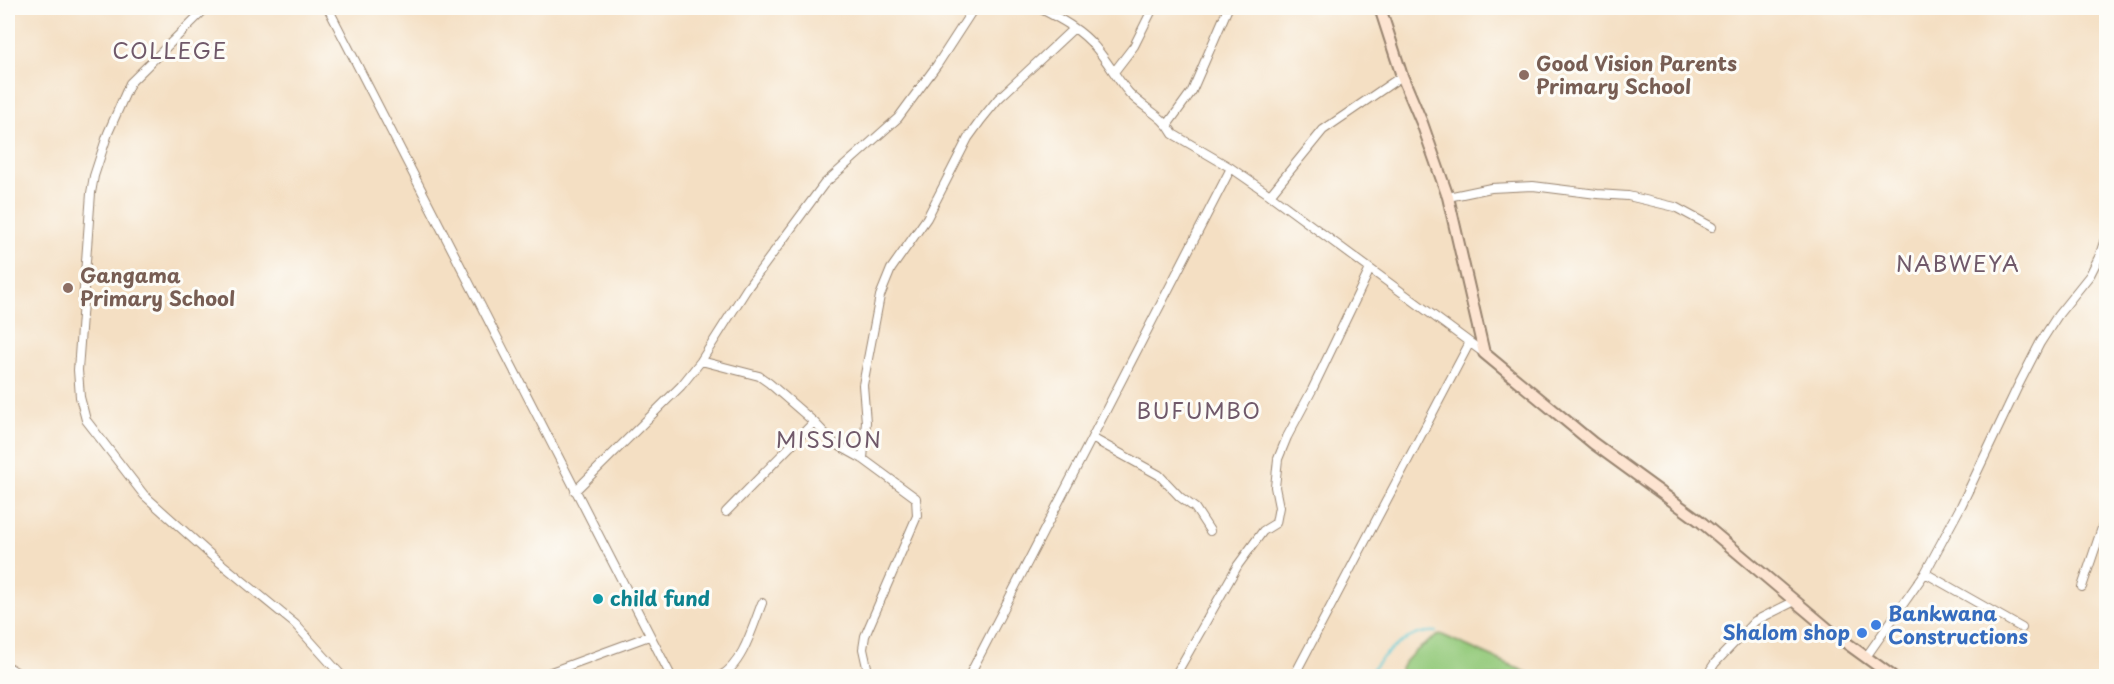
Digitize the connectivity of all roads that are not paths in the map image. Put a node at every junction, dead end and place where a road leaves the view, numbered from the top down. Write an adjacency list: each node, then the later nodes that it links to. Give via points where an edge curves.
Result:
1 (207, 8): 37 (street, via 130,83 104,143 91,193 78,370 80,397 86,420 144,495 295,624)
2 (328, 8): 24 (street)
3 (974, 8): 20 (street, via 898,118 816,193 748,287)
4 (1039, 8): 8 (street)
5 (1153, 8): 9 (street, via 1134,46)
6 (1228, 8): 11 (street, via 1192,91)
7 (1380, 8): 10 (street)
8 (1074, 28): 9 (street, via 1096,47); 23 (street, via 981,120 927,218 891,269 880,296 863,385)
9 (1114, 72): 11 (street, via 1128,92)
10 (1402, 76): 13 (street, via 1323,130); 14 (street)
11 (1168, 124): 12 (street, via 1173,134)
12 (1231, 168): 13 (street); 22 (street)
13 (1270, 195): 17 (street)
14 (1448, 197): 15 (street, via 1533,186 1628,196 1675,207); 19 (street)
15 (1713, 226)
16 (2106, 236): 28 (street, via 2090,275 2040,343)
17 (1370, 269): 18 (street); 43 (street, via 1278,459 1275,487 1280,507 1276,523 1263,531 1238,565)
18 (1469, 344): 19 (street); 44 (street)
19 (1484, 353): 30 (street, via 1598,446 1700,521)
20 (701, 361): 21 (street, via 759,376); 24 (street, via 681,386)
21 (814, 422): 23 (street, via 834,443); 25 (street)
22 (1092, 438): 27 (street, via 1160,475 1195,508); 42 (street)
23 (863, 459): 41 (street, via 916,498 918,507 866,636 863,649)
24 (575, 491): 33 (street)
25 (726, 512)
26 (2106, 516): 29 (street)
27 (1210, 531)
28 (1925, 573): 32 (street); 34 (street)
29 (2082, 587)
30 (1795, 601): 34 (street); 45 (street, via 1755,621 1715,663)
31 (762, 603): 40 (street, via 739,658)
32 (2022, 628)
33 (649, 636): 38 (street); 39 (street)
34 (1866, 657): 46 (street)
35 (8, 667): 36 (street)
36 (23, 676)
37 (342, 676)
38 (540, 676)
39 (670, 676)
40 (720, 676)
41 (869, 676)
42 (969, 676)
43 (1175, 676)
44 (1294, 676)
45 (1712, 676)
46 (1892, 676)

